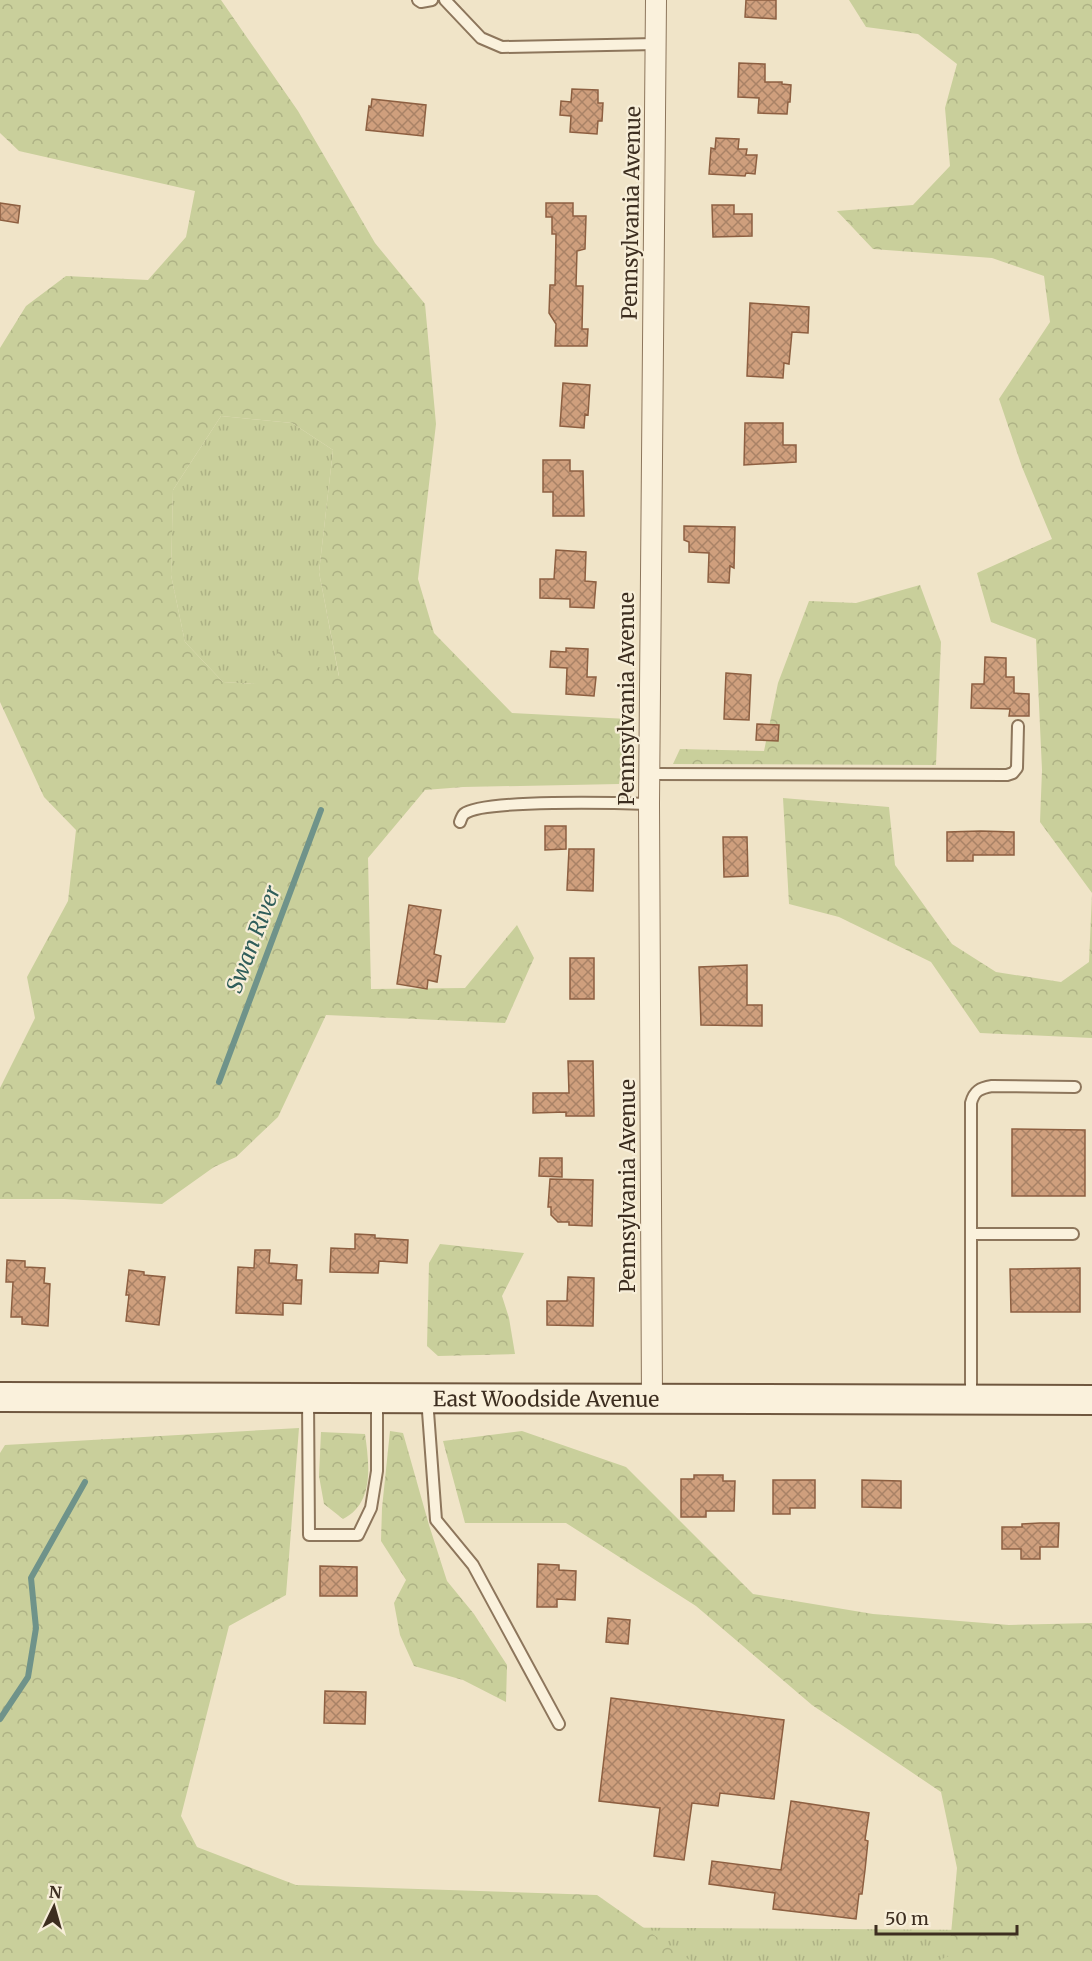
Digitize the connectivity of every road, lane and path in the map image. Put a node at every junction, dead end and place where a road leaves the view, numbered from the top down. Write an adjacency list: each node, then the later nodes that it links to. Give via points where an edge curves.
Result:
1 (418, 0): 2 (lane)
2 (432, 0)
3 (445, 0): 5 (lane, via 481,38 502,47)
4 (657, 0): 5 (street, Pennsylvania Avenue)
5 (656, 44): 7 (street, Pennsylvania Avenue)
6 (1018, 726): 7 (lane, via 1017,768 1007,775)
7 (650, 774): 8 (street, Pennsylvania Avenue)
8 (649, 804): 9 (lane, via 502,805 464,814); 17 (street, Pennsylvania Avenue)
9 (459, 822)
10 (1075, 1087): 11 (lane, via 992,1086 976,1092 971,1103)
11 (971, 1234): 12 (lane); 18 (lane)
12 (1073, 1234)
13 (0, 1397): 14 (main road, East Woodside Avenue)
14 (308, 1398): 15 (main road, East Woodside Avenue); 15 (lane, via 309,1535 358,1535 371,1508 377,1471)
15 (377, 1398): 16 (main road, East Woodside Avenue)
16 (427, 1398): 17 (main road, East Woodside Avenue); 20 (lane, via 436,1520 473,1565)
17 (652, 1399): 18 (main road, East Woodside Avenue)
18 (971, 1399): 19 (main road, East Woodside Avenue)
19 (1092, 1400)
20 (560, 1724)

